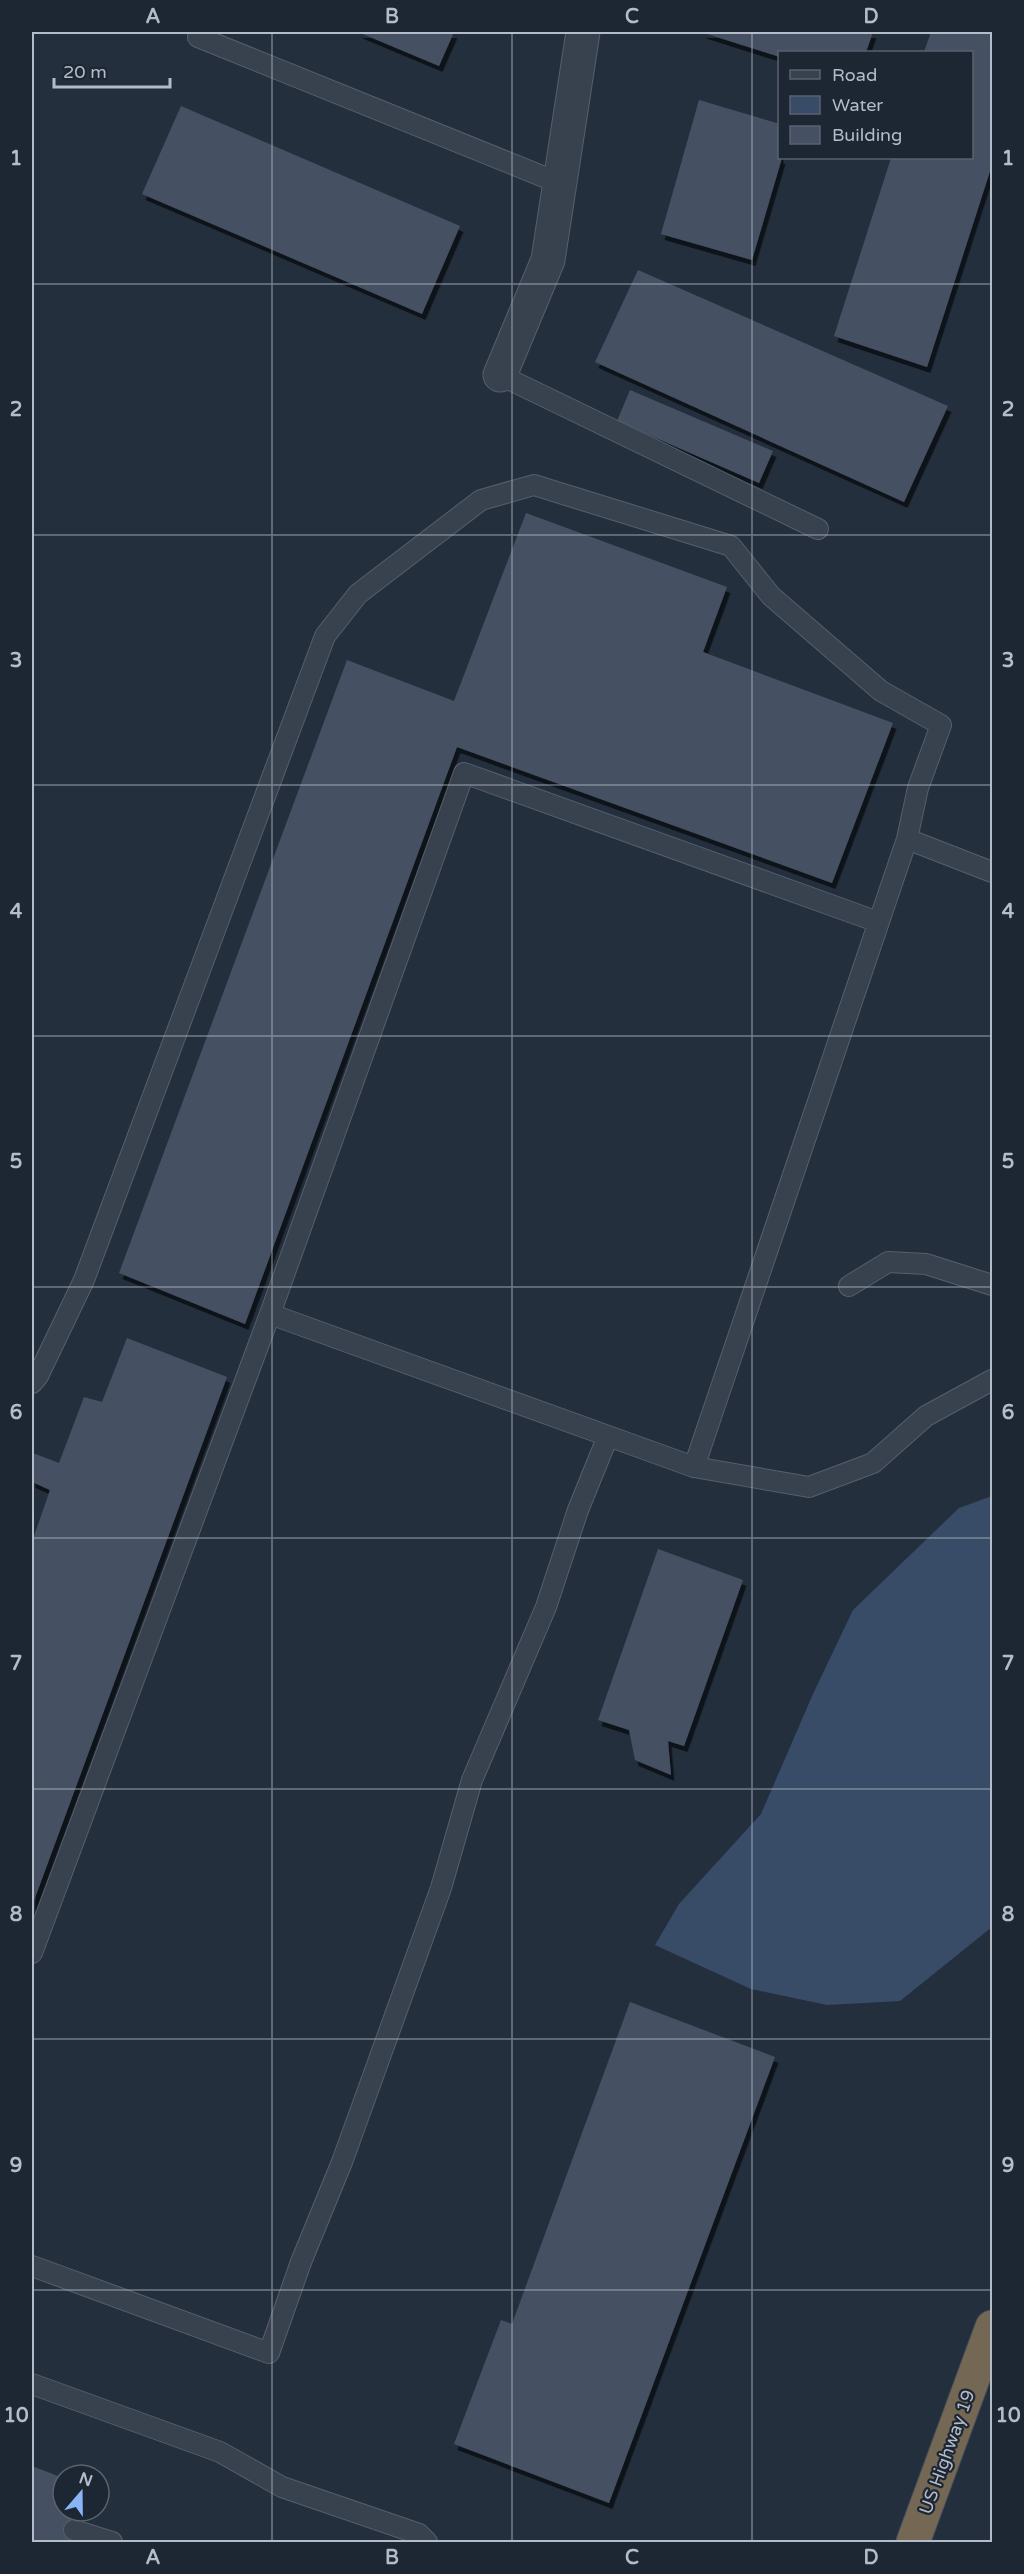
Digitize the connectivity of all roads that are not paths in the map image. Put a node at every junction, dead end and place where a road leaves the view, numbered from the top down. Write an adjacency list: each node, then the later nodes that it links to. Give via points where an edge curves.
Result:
1 (583, 32): 3 (street)
2 (198, 37): 3 (lane)
3 (559, 183): 4 (street, via 548,260)
4 (500, 375): 5 (lane)
5 (818, 529)
6 (908, 839): 7 (lane); 8 (lane); 13 (lane, via 918,788 941,725 881,691 771,596 731,546 534,485 481,500 358,594 325,636 84,1280)
7 (993, 873)
8 (878, 922): 11 (lane, via 464,773); 15 (lane)
9 (993, 1285): 10 (lane, via 926,1264 888,1262)
10 (849, 1286)
11 (270, 1314): 14 (lane); 16 (lane)
12 (993, 1380): 15 (lane, via 926,1416 873,1464 809,1487)
13 (32, 1383)
14 (608, 1436): 15 (lane); 17 (lane, via 546,1607 472,1780 441,1888 269,2353)
15 (694, 1467)
16 (32, 1953)
17 (32, 2266)
18 (993, 2327): 23 (highway, US Highway 19)
19 (32, 2384): 22 (lane, via 220,2452 282,2487 419,2534)
20 (74, 2530): 21 (lane)
21 (112, 2542)
22 (427, 2542)
23 (913, 2542)

